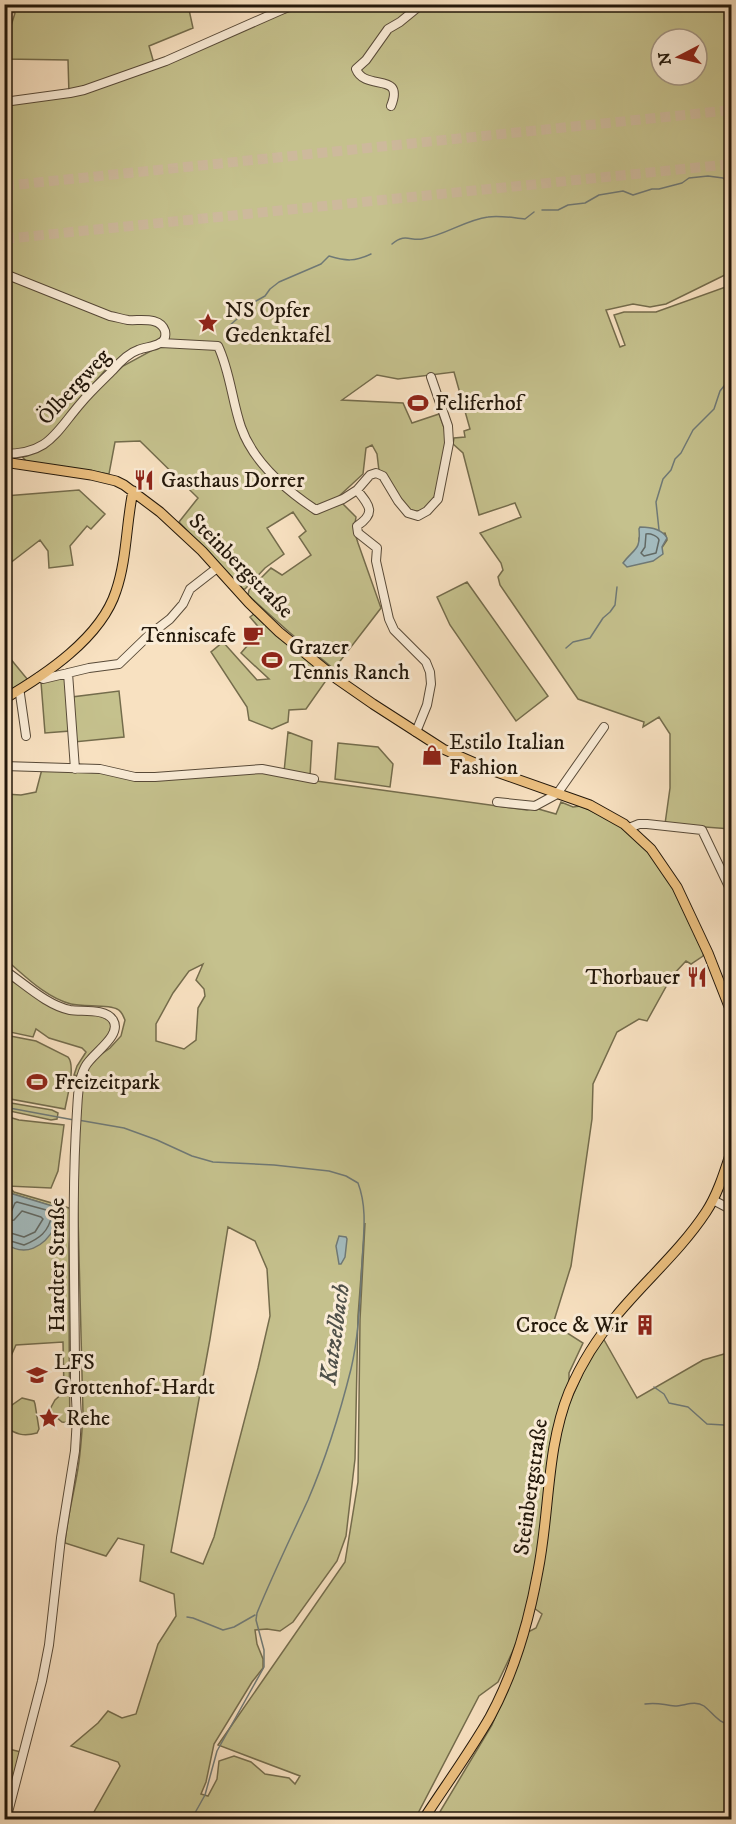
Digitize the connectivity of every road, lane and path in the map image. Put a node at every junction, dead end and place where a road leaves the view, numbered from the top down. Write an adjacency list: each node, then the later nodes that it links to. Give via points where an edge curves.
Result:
1 (295, 4): 3 (street, via 166,61 84,90)
2 (422, 4): 4 (street, via 388,29 356,69 361,77 394,89)
3 (4, 102)
4 (391, 106)
5 (4, 272): 6 (street, Ölbergweg, via 110,316 158,323 166,335)
6 (161, 343): 8 (street, Ölbergweg, via 136,350 116,366 39,449); 10 (street, via 218,346 248,443 298,498 316,510)
7 (431, 376): 10 (street, via 450,443 438,499 418,516 408,513 383,476 376,473)
8 (4, 454)
9 (4, 462): 11 (main road, Steinbergstraße, via 104,478)
10 (357, 490): 18 (street, via 370,511 365,522 357,526 358,533 377,548 376,561 389,619 430,672 427,705)
11 (134, 491): 12 (main road, Steinbergstraße); 14 (main road, via 122,565 108,612 95,629)
12 (217, 568): 13 (street, via 190,589 170,619 119,664); 18 (main road, Steinbergstraße, via 279,632 337,679)
13 (68, 673): 14 (street); 21 (street)
14 (39, 677): 15 (main road)
15 (18, 691): 16 (main road); 19 (street)
16 (4, 699)
17 (604, 727): 23 (street)
18 (416, 732): 23 (main road, Steinbergstraße, via 443,749)
19 (26, 736)
20 (4, 766): 21 (street)
21 (75, 769): 22 (street, via 100,769 135,777 262,770)
22 (314, 778)
23 (557, 794): 24 (street, via 535,806); 25 (main road, Steinbergstraße, via 613,816)
24 (498, 802)
25 (629, 828): 26 (street, via 647,824 702,830); 28 (main road, Steinbergstraße, via 651,849 676,887)
26 (732, 893)
27 (4, 969): 32 (street, Hardter Straße, via 54,1004 69,1010 104,1013 115,1026 114,1033 88,1061 78,1090 75,1451 46,1663)
28 (732, 1014)
29 (732, 1149): 30 (main road, Steinbergstraße)
30 (713, 1200): 31 (street); 33 (main road, Steinbergstraße, via 691,1234 617,1314 583,1362 559,1421 539,1567 518,1653 490,1717)
31 (732, 1210)
32 (6, 1820)
33 (423, 1820)

